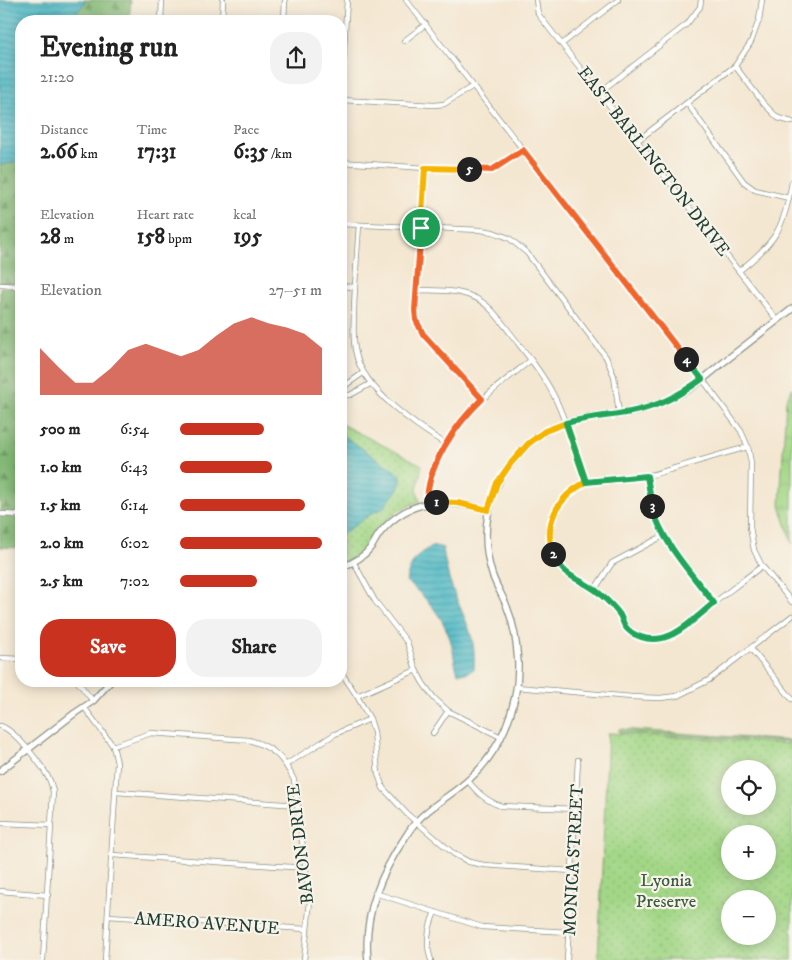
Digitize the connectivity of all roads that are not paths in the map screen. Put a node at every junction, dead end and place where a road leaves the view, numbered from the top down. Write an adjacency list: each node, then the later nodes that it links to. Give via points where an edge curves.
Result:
1 (162, 0): 10 (street)
2 (223, 0): 11 (street)
3 (285, 0): 12 (street)
4 (347, 0): 13 (street)
5 (406, 0): 14 (street)
6 (536, 0): 16 (street, EAST BARLINGTON DRIVE, via 538,14)
7 (618, 0): 16 (street)
8 (701, 0): 19 (street, via 700,7 687,24)
9 (762, 0): 17 (street, via 751,42)
10 (161, 15)
11 (222, 15)
12 (284, 15)
13 (346, 15)
14 (426, 24): 15 (street); 18 (street)
15 (404, 42)
16 (562, 44): 19 (street, EAST BARLINGTON DRIVE)
17 (735, 66): 21 (street); 22 (street, via 778,118)
18 (472, 86): 20 (street, via 444,104 434,105); 24 (street)
19 (600, 92): 23 (street, EAST BARLINGTON DRIVE)
20 (347, 98)
21 (687, 102): 23 (street); 28 (street, via 744,182 754,190)
22 (792, 122)
23 (637, 141): 32 (street, EAST BARLINGTON DRIVE)
24 (523, 150): 26 (street, via 492,170); 42 (street)
25 (347, 162): 26 (street)
26 (425, 168): 31 (street)
27 (792, 182): 28 (street)
28 (789, 198): 32 (street, via 779,231 763,252)
29 (347, 224): 30 (street)
30 (359, 225): 31 (street); 36 (street)
31 (421, 228): 37 (street); 47 (street, via 493,232 509,238 527,253 606,357 614,376)
32 (739, 271): 39 (street, EAST BARLINGTON DRIVE)
33 (0, 285): 34 (street)
34 (15, 286)
35 (347, 286): 36 (street)
36 (355, 286): 41 (street, via 353,337)
37 (417, 290): 40 (street, via 459,291 476,297 500,319); 46 (street, via 415,310 419,327)
38 (792, 309): 39 (street)
39 (777, 320): 42 (street)
40 (531, 360): 46 (street); 48 (street, via 546,381)
41 (363, 373): 43 (street); 44 (street)
42 (702, 379): 47 (street, via 655,405); 50 (street, via 741,431)
43 (347, 384)
44 (370, 384): 45 (street); 49 (street, via 420,429)
45 (347, 395)
46 (482, 399): 49 (street)
47 (619, 413): 48 (street)
48 (566, 423): 52 (street); 54 (street, via 545,431 528,444 497,483)
49 (446, 444): 53 (street, via 427,492)
50 (748, 447): 51 (street); 60 (street, via 751,463 750,533)
51 (647, 476): 52 (street); 57 (street)
52 (586, 482): 61 (street, via 574,489 557,508 550,528 550,545 557,564 570,577)
53 (427, 503): 54 (street, via 458,503); 58 (street, via 392,520)
54 (488, 510): 72 (street, via 488,561 512,622 518,665)
55 (0, 514): 56 (street)
56 (15, 515)
57 (663, 536): 61 (street, via 612,563); 63 (street)
58 (354, 563): 59 (street); 68 (street, via 375,601 400,631)
59 (347, 566)
60 (762, 566): 62 (street); 63 (street)
61 (595, 589): 63 (street, via 613,605 628,630 647,639 674,634)
62 (792, 602)
63 (714, 603)
64 (792, 616): 65 (street)
65 (751, 649): 72 (street, via 708,680 677,696 632,697); 74 (street)
66 (0, 658): 67 (street)
67 (15, 659)
68 (416, 670): 73 (street); 77 (street, via 434,698)
69 (347, 681): 73 (street)
70 (82, 687): 75 (street)
71 (106, 687): 75 (street)
72 (516, 688): 81 (street, via 510,719)
73 (357, 696): 78 (street)
74 (792, 699)
75 (93, 701): 76 (street)
76 (84, 707): 82 (street); 83 (street)
77 (448, 711): 80 (street); 81 (street)
78 (370, 719): 85 (street, via 335,734); 91 (street, via 383,788)
79 (0, 726): 83 (street, via 11,731)
80 (434, 733)
81 (501, 737): 87 (street)
82 (113, 746): 85 (street, BAVON DRIVE, via 151,733 249,740 277,753); 88 (street, via 117,763)
83 (27, 749): 86 (street); 93 (street, via 50,779)
84 (578, 760): 90 (street, MONICA STREET)
85 (287, 764): 89 (street, BAVON DRIVE, via 294,780)
86 (0, 771)
87 (468, 781): 90 (street, via 480,795 501,806); 91 (street)
88 (116, 792): 89 (street); 94 (street)
89 (298, 805): 95 (street, BAVON DRIVE)
90 (576, 809): 96 (street, MONICA STREET)
91 (416, 821): 96 (street, via 454,854 469,862); 98 (street, via 384,871)
92 (0, 823): 93 (street)
93 (52, 825): 99 (street)
94 (112, 855): 95 (street); 101 (street)
95 (306, 868): 102 (street, BAVON DRIVE, via 310,901)
96 (572, 871): 103 (street, MONICA STREET)
97 (0, 891): 99 (street)
98 (376, 893): 100 (street); 107 (street, via 369,920)
99 (48, 894): 104 (street)
100 (435, 912): 103 (street, via 482,927); 108 (street, via 427,941)
101 (108, 916): 102 (street, AMERO AVENUE); 105 (street)
102 (306, 929): 106 (street, BAVON DRIVE)
103 (569, 932): 109 (street, MONICA STREET)
104 (43, 960)
105 (105, 960)
106 (304, 960)
107 (368, 960)
108 (431, 960)
109 (567, 960)

